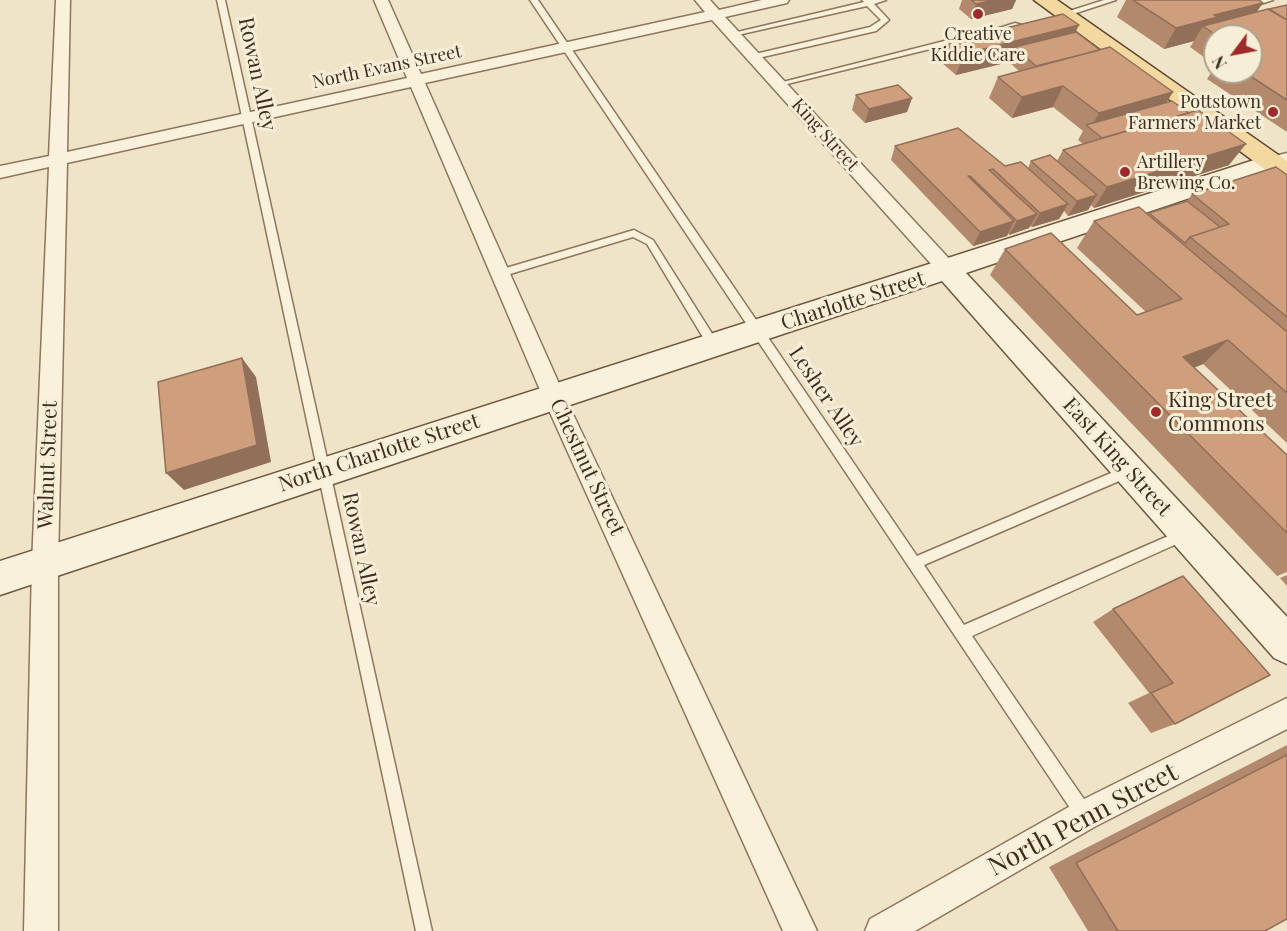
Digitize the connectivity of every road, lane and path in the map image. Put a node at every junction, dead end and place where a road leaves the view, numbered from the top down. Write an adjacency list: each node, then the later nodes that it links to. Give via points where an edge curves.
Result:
1 (63, 0): 22 (street, Walnut Street)
2 (221, 0): 21 (lane, Rowan Alley)
3 (381, 0): 19 (street, Chestnut Street)
4 (534, 0): 17 (lane, Lesher Alley)
5 (702, 0): 14 (street, King Street)
6 (782, 0): 14 (street, North Evans Street)
7 (882, 0): 11 (lane)
8 (1044, 0): 13 (main road)
9 (1112, 0): 13 (lane)
10 (1269, 0): 12 (lane)
11 (867, 1): 16 (lane); 18 (lane, via 885,20 873,29)
12 (1251, 4)
13 (1064, 14): 23 (main road)
14 (715, 15): 16 (street, King Street); 17 (street, North Evans Street)
15 (1018, 25): 20 (lane)
16 (733, 34): 18 (street, King Street)
17 (566, 48): 19 (street, North Evans Street); 27 (lane, Lesher Alley)
18 (754, 57): 20 (street, King Street)
19 (417, 81): 21 (street, North Evans Street); 26 (street, Chestnut Street)
20 (778, 84): 25 (street, King Street)
21 (247, 118): 22 (street, North Evans Street); 30 (lane, Rowan Alley)
22 (56, 160): 24 (street, North Evans Street); 34 (street, Walnut Street)
23 (1282, 164): 25 (main road, via 1119,219)
24 (0, 172)
25 (948, 270): 27 (main road, Charlotte Street); 31 (main road, East King Street)
26 (500, 273): 28 (lane, via 634,233 650,242); 29 (street, Chestnut Street)
27 (758, 332): 28 (main road, North Charlotte Street); 33 (lane, Lesher Alley)
28 (714, 346): 29 (main road, North Charlotte Street)
29 (554, 397): 30 (main road, North Charlotte Street); 42 (street, Chestnut Street)
30 (324, 471): 34 (main road, North Charlotte Street); 41 (lane, Rowan Alley)
31 (1130, 471): 32 (main road, East King Street); 33 (lane)
32 (1187, 534): 36 (lane); 37 (main road, East King Street)
33 (915, 563): 36 (lane, Lesher Alley)
34 (45, 564): 35 (main road, North Charlotte Street); 40 (street, Walnut Street)
35 (0, 578)
36 (962, 633): 39 (lane, Lesher Alley)
37 (1287, 645)
38 (1287, 713): 39 (street, North Penn Street)
39 (1085, 815): 43 (street, North Penn Street)
40 (41, 931)
41 (424, 931)
42 (800, 931)
43 (882, 931)

